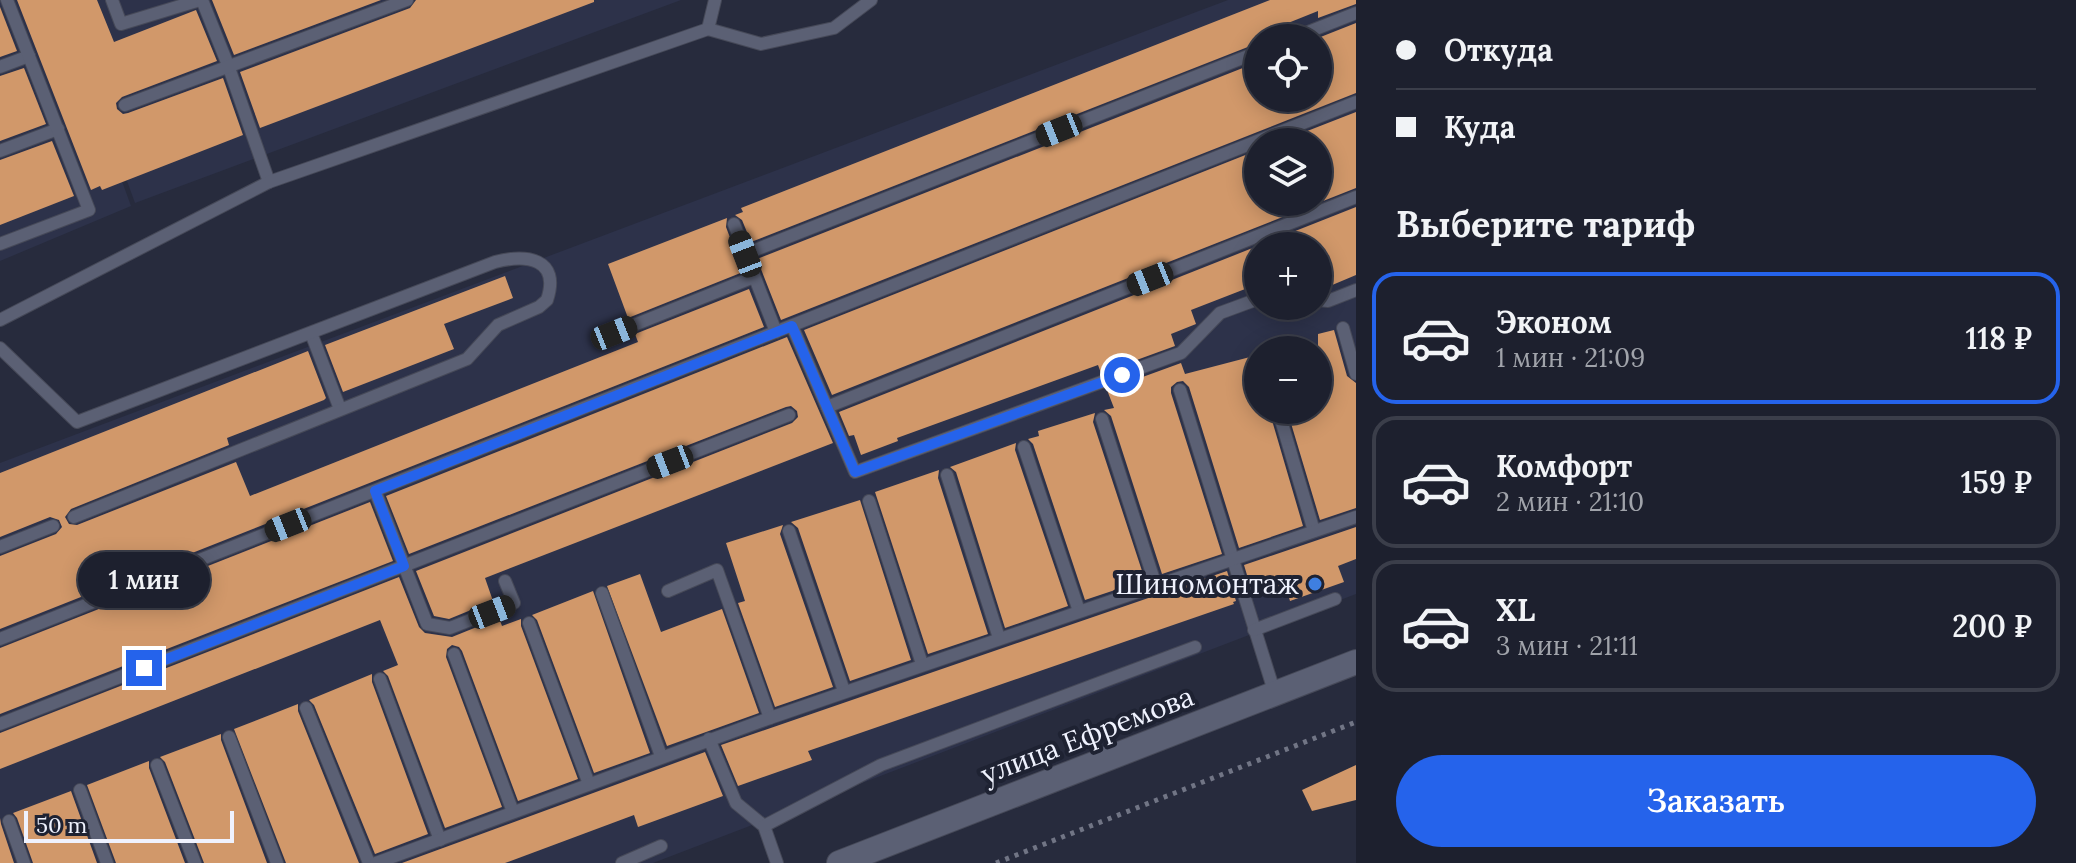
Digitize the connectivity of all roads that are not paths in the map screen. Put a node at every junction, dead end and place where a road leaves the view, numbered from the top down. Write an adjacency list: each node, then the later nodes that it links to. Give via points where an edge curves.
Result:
1 (7, 0): 10 (lane)
2 (112, 0): 3 (lane, via 121,24)
3 (201, 0): 12 (lane)
4 (407, 0): 12 (lane)
5 (715, 0): 9 (lane)
6 (871, 0): 9 (lane, via 834,28 761,44)
7 (1356, 13): 8 (lane)
8 (1328, 24)
9 (708, 29): 18 (lane)
10 (29, 56): 13 (lane); 16 (lane)
11 (1244, 58): 22 (lane)
12 (228, 65): 15 (lane); 18 (lane)
13 (0, 67)
14 (1356, 102): 28 (lane)
15 (125, 105)
16 (58, 129): 17 (lane); 21 (lane, via 89,210)
17 (0, 151)
18 (269, 182): 27 (lane)
19 (1356, 197): 36 (lane)
20 (734, 224): 22 (lane)
21 (0, 244)
22 (745, 254): 23 (lane)
23 (754, 277): 30 (lane); 32 (lane)
24 (1356, 290): 25 (lane)
25 (1332, 299)
26 (1244, 304): 36 (lane, via 1220,313 1181,353 855,472)
27 (0, 320)
28 (792, 326): 30 (lane); 36 (lane)
29 (1343, 328): 34 (lane)
30 (776, 332): 43 (lane)
31 (311, 333): 33 (lane, via 77,422); 37 (lane); 37 (lane, via 513,257 528,258 548,273 547,300 498,325 467,359)
32 (614, 333)
33 (0, 348)
34 (1356, 374)
35 (1180, 390): 51 (lane)
36 (827, 407)
37 (340, 409): 45 (lane)
38 (789, 415): 52 (lane)
39 (1102, 419): 54 (lane)
40 (1282, 424): 49 (lane)
41 (1024, 447): 58 (lane)
42 (947, 475): 61 (lane)
43 (375, 491): 52 (lane); 62 (lane)
44 (869, 501): 66 (lane)
45 (74, 517)
46 (1356, 517): 49 (lane)
47 (53, 526): 50 (lane)
48 (789, 531): 68 (lane)
49 (1314, 531): 51 (lane)
50 (0, 547)
51 (1232, 560): 54 (lane); 60 (lane)
52 (404, 566): 53 (lane, via 427,624 450,628 514,603); 72 (lane)
53 (505, 581)
54 (1156, 586): 58 (lane)
55 (668, 591): 71 (lane, via 717,570)
56 (602, 593): 75 (lane)
57 (1335, 599): 60 (lane)
58 (1079, 611): 61 (lane)
59 (529, 623): 77 (lane)
60 (1254, 630): 69 (lane)
61 (999, 638): 66 (lane)
62 (0, 639)
63 (1195, 647): 81 (lane, via 881,765)
64 (454, 654): 79 (lane)
65 (1356, 662): 69 (street, улица Ефремова)
66 (922, 664): 68 (lane)
67 (380, 679): 82 (lane)
68 (844, 691): 71 (lane)
69 (1275, 694): 92 (street, улица Ефремова)
70 (306, 708): 88 (lane)
71 (770, 718): 74 (lane)
72 (0, 724)
73 (229, 737): 87 (lane)
74 (709, 739): 75 (lane); 81 (lane, via 736,803)
75 (661, 756): 77 (lane)
76 (157, 765): 86 (lane)
77 (589, 784): 79 (lane)
78 (80, 790): 85 (lane)
79 (513, 812): 82 (lane)
80 (9, 821): 84 (lane)
81 (764, 826): 91 (lane)
82 (440, 840): 89 (lane)
83 (661, 846): 90 (lane)
84 (24, 863)
85 (107, 863)
86 (195, 863)
87 (277, 863)
88 (369, 863)
89 (376, 863)
90 (622, 863)
91 (777, 863)
92 (839, 863)

